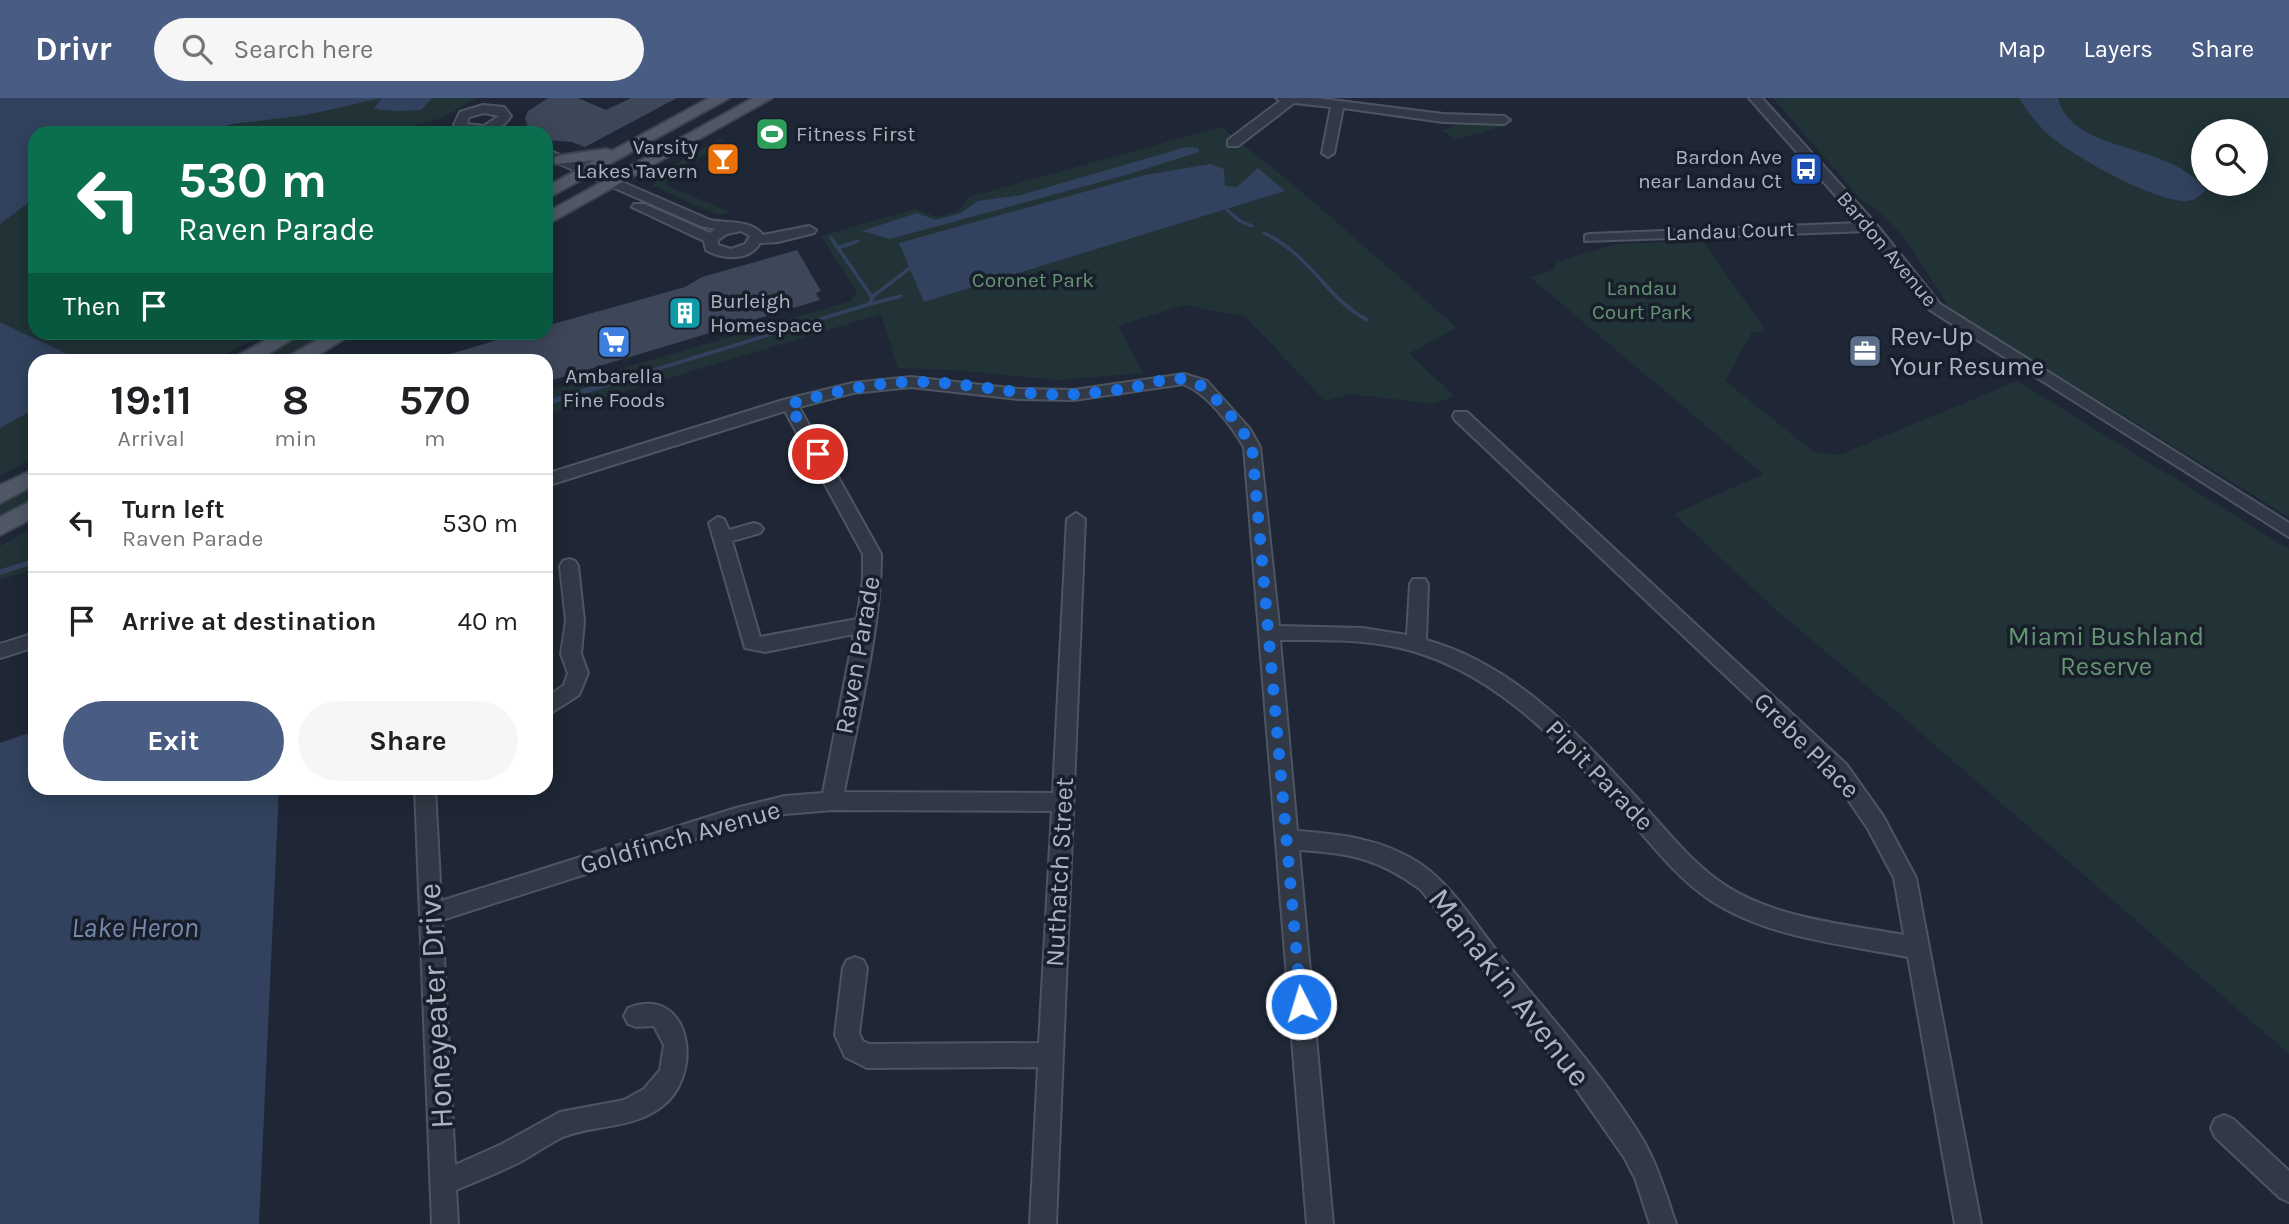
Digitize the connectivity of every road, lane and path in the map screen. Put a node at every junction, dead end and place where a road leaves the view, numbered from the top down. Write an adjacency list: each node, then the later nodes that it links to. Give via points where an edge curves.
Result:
1 (492, 98): 7 (street)
2 (721, 98): 12 (main road)
3 (764, 98): 14 (main road)
4 (1755, 98): 22 (street, Bardon Avenue)
5 (1286, 99): 6 (street); 11 (street)
6 (1338, 105): 9 (street); 13 (street)
7 (476, 110): 8 (street); 10 (street, via 464,115 459,122)
8 (503, 116)
9 (1504, 120)
10 (463, 126)
11 (1233, 143)
12 (624, 151): 15 (main road); 17 (main road)
13 (1328, 153)
14 (652, 161): 18 (main road); 20 (main road, via 651,171)
15 (553, 169)
16 (553, 169): 17 (street)
17 (582, 175): 18 (street); 19 (main road)
18 (608, 186): 20 (street); 21 (main road); 26 (street)
19 (553, 190)
20 (635, 191): 23 (street, via 706,223)
21 (553, 216)
22 (1871, 227): 25 (street, Landau Court); 41 (street, Bardon Avenue, via 1943,313)
23 (729, 228): 26 (street); 27 (street, via 748,229)
24 (809, 230): 27 (street)
25 (1590, 238)
26 (711, 239): 27 (street, via 714,250 731,253 751,247)
27 (757, 239)
28 (280, 340): 30 (main road)
29 (332, 340): 31 (main road)
30 (255, 354)
31 (307, 354)
32 (789, 404): 34 (street); 44 (street, Raven Parade, via 872,554); 45 (street, via 853,388 911,382 1074,395 1176,379 1201,385 1252,447)
33 (1461, 416): 55 (street, Grebe Place, via 1839,770 1889,841 1905,878)
34 (553, 478)
35 (28, 479): 36 (main road)
36 (0, 495)
37 (28, 511): 39 (main road)
38 (1076, 519): 52 (street, Nuthatch Street)
39 (0, 527)
40 (754, 529): 44 (street, via 720,531 752,643 765,645)
41 (2289, 531)
42 (569, 566): 49 (street, via 575,621 571,654 578,673 572,690)
43 (1419, 584): 47 (street)
44 (864, 625): 51 (street, Raven Parade)
45 (1270, 633): 47 (street, Pipit Parade, via 1369,635); 53 (street)
46 (28, 642): 48 (street)
47 (1416, 644): 55 (street, Pipit Parade, via 1480,671 1529,703 1717,892 1767,918)
48 (0, 651)
49 (553, 703)
50 (425, 795): 54 (street, Honeyeater Drive)
51 (832, 801): 52 (street, Goldfinch Avenue); 54 (street, Goldfinch Avenue, via 785,805 736,817)
52 (1062, 802): 58 (street, Nuthatch Street)
53 (1288, 840): 64 (street); 65 (street, Manakin Avenue, via 1356,844 1379,851 1429,883 1572,1063 1633,1148)
54 (431, 914): 60 (street, Honeyeater Drive)
55 (1917, 948): 66 (street, Grebe Place)
56 (855, 968): 58 (street, via 847,1035 854,1049 867,1056)
57 (636, 1016): 60 (street, via 652,1013 662,1018 676,1044 672,1075 653,1098 627,1112 560,1125)
58 (1050, 1055): 63 (street, Nuthatch Street)
59 (2224, 1128): 61 (street)
60 (443, 1183): 62 (street, Honeyeater Drive)
61 (2289, 1189)
62 (445, 1224)
63 (1042, 1224)
64 (1320, 1224)
65 (1662, 1224)
66 (1968, 1224)

